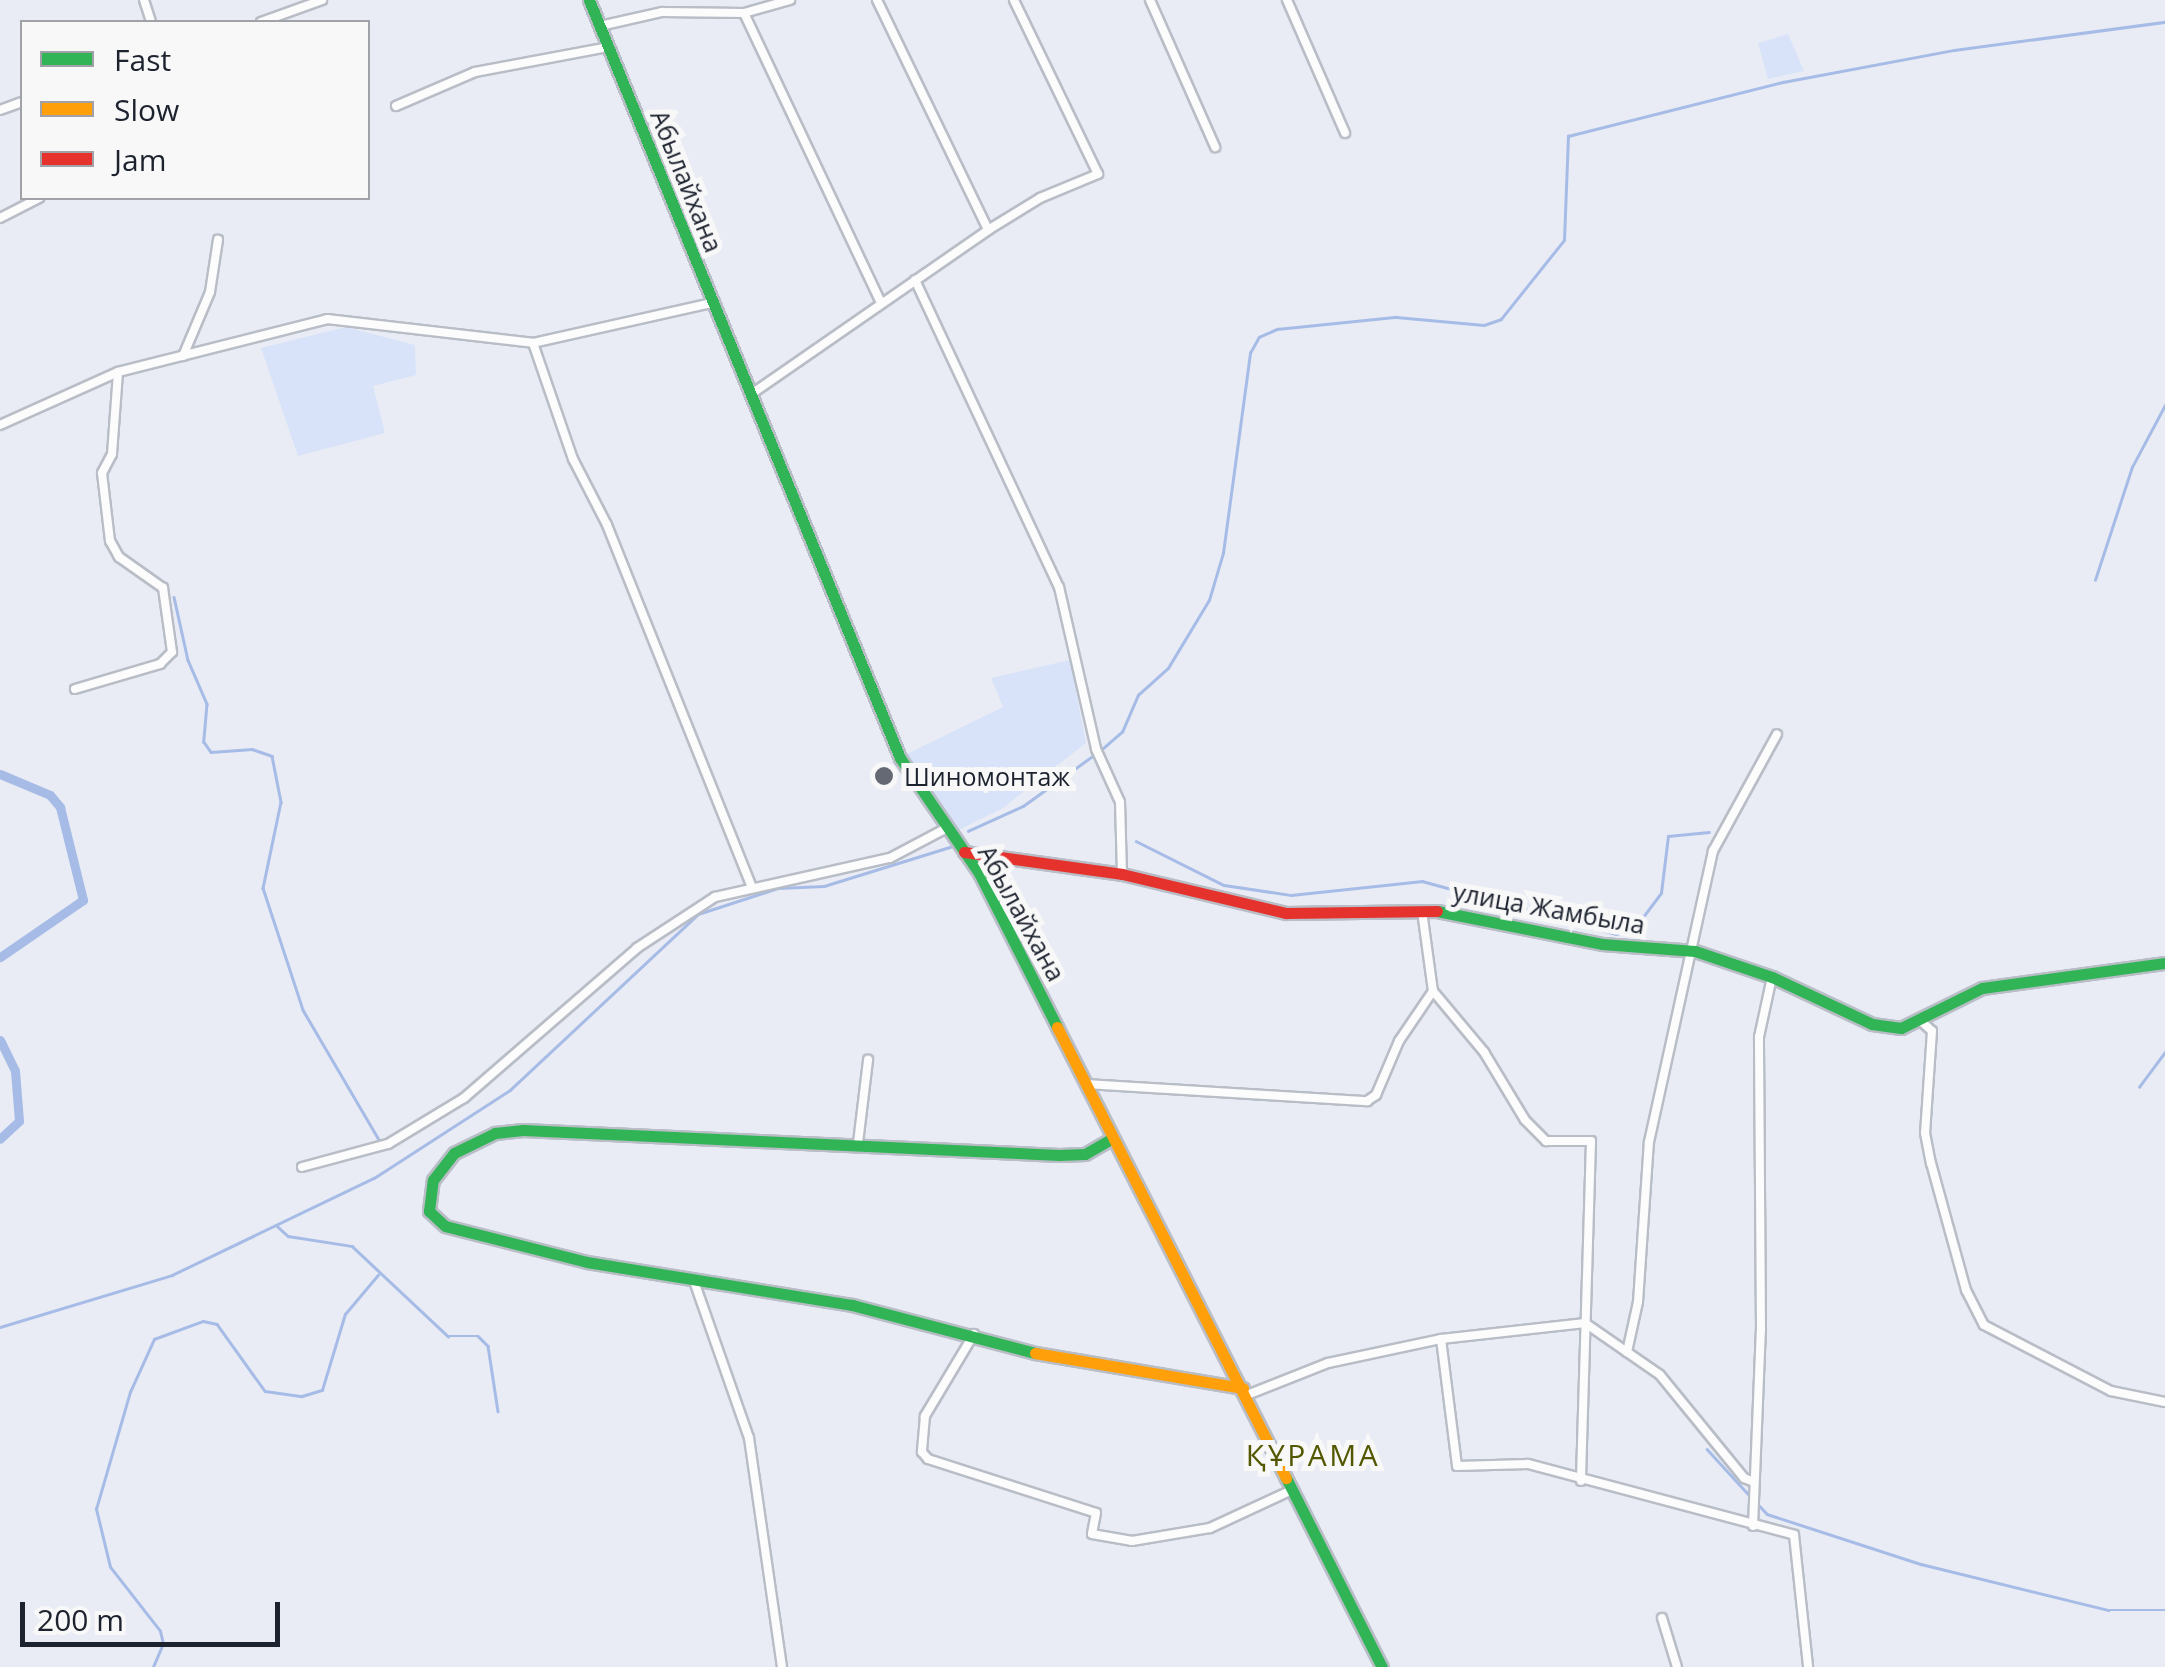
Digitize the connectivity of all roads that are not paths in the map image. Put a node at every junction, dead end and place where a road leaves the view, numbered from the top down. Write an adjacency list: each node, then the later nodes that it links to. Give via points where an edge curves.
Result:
1 (322, 0): 9 (street)
2 (589, 0): 10 (street, Абылайхана)
3 (790, 0): 8 (street)
4 (877, 0): 17 (street)
5 (1014, 0): 17 (street, via 1098,174)
6 (1150, 0): 14 (street)
7 (1288, 0): 13 (street)
8 (744, 13): 10 (street, via 662,12); 21 (street)
9 (267, 20)
10 (600, 26): 11 (street, Абылайхана)
11 (608, 47): 12 (street, via 474,72); 20 (street, Абылайхана)
12 (396, 106)
13 (1345, 133)
14 (1215, 146)
15 (35, 200): 16 (street)
16 (0, 218)
17 (988, 230): 19 (street)
18 (218, 240): 23 (street, via 210,292)
19 (915, 280): 21 (street); 31 (street, via 1059,586 1096,749 1120,802)
20 (712, 303): 22 (street); 25 (street, Абылайхана)
21 (881, 304): 25 (street)
22 (533, 343): 23 (street, via 436,337 344,317); 32 (street, via 573,459)
23 (183, 356): 24 (street)
24 (118, 372): 26 (street); 27 (street, via 112,454 102,473 110,540 119,557 163,588 172,652 160,664)
25 (750, 395): 29 (street, Абылайхана, via 900,758)
26 (0, 426)
27 (75, 689)
28 (1777, 734): 34 (street, via 1755,782 1718,833)
29 (947, 828): 30 (street, Абылайхана); 32 (street, via 890,858)
30 (964, 852): 31 (street, улица Жамбыла); 40 (street, Абылайхана)
31 (1122, 874): 33 (street, улица Жамбыла, via 1286,913)
32 (752, 884): 43 (street, via 680,916 502,1071 422,1126 388,1144)
33 (1422, 911): 34 (street, улица Жамбыла, via 1453,911 1602,944); 37 (street)
34 (1695, 951): 36 (street, улица Жамбыла); 48 (street, via 1649,1142 1638,1302)
35 (2165, 962): 38 (street, улица Жамбыла, via 1982,988)
36 (1772, 977): 38 (street, улица Жамбыла, via 1872,1024 1901,1028); 52 (street, via 1759,1037)
37 (1433, 991): 40 (street, via 1399,1041 1376,1095 1367,1100); 45 (street, via 1546,1141 1591,1140)
38 (1922, 1022): 50 (street, via 1932,1030 1925,1118 1931,1163 1966,1290 1984,1325 2111,1390)
39 (868, 1060): 42 (street)
40 (1086, 1084): 41 (street, Абылайхана)
41 (1113, 1138): 42 (street, via 1085,1154 1058,1155); 49 (street, Абылайхана)
42 (858, 1143): 44 (street, via 523,1130 474,1141 433,1180 429,1211 445,1226)
43 (302, 1168)
44 (694, 1281): 46 (street, via 852,1305); 56 (street, via 749,1438)
45 (1586, 1323): 47 (street); 48 (street); 51 (street)
46 (974, 1334): 49 (street, via 1036,1353); 53 (street, via 925,1416 922,1452 928,1459 1096,1513 1092,1534 1132,1542 1210,1528)
47 (1441, 1339): 49 (street, via 1328,1363); 51 (street, via 1456,1466 1528,1464)
48 (1626, 1352): 52 (street, via 1660,1375)
49 (1245, 1392): 53 (street, Абылайхана)
50 (2165, 1402)
51 (1581, 1481): 54 (street)
52 (1754, 1482): 54 (street)
53 (1292, 1490): 57 (street, Абылайхана)
54 (1753, 1526): 59 (street, via 1794,1536)
55 (1662, 1618): 58 (street)
56 (782, 1667)
57 (1382, 1667)
58 (1676, 1667)
59 (1808, 1667)

